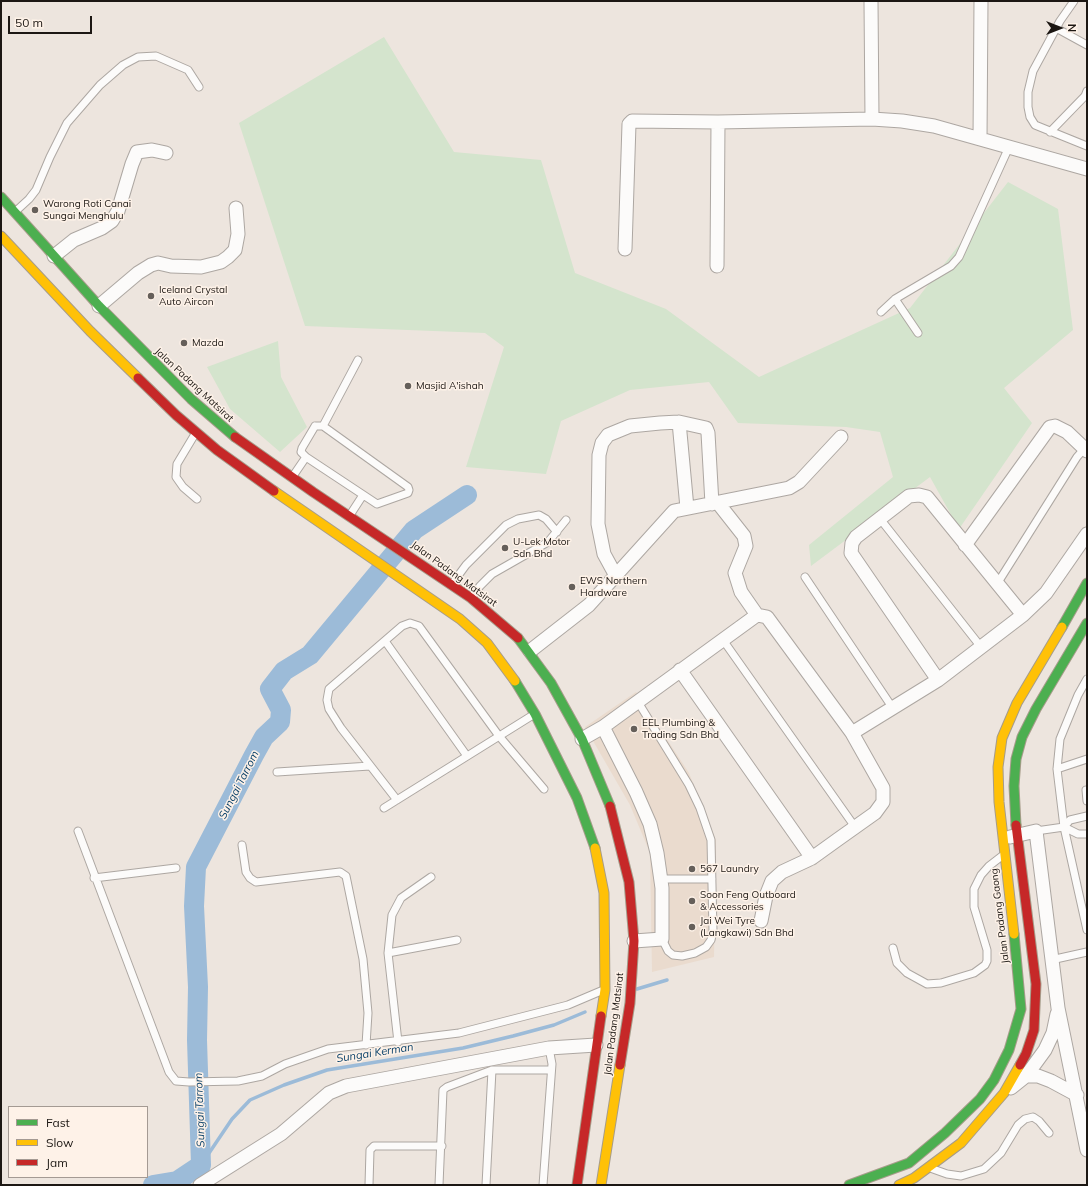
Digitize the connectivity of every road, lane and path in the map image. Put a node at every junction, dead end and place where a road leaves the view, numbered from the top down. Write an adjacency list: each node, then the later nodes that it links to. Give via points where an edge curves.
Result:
1 (871, 1): 8 (street)
2 (980, 1): 11 (street)
3 (1074, 1): 4 (lane)
4 (1056, 28): 5 (lane); 10 (lane, via 1033,71 1028,92 1030,117 1035,125)
5 (1087, 44)
6 (199, 87): 18 (lane, via 188,70 156,56 138,57 123,65 100,85 67,123 36,190)
7 (1087, 91): 10 (lane)
8 (872, 119): 9 (street); 11 (street, via 934,126)
9 (718, 122): 20 (street, via 632,121 628,124); 22 (street)
10 (1050, 132): 12 (lane)
11 (980, 139): 13 (street)
12 (1087, 146)
13 (1009, 147): 15 (street); 23 (lane, via 958,257 951,266)
14 (166, 153): 21 (street, via 152,150 137,152 118,211 112,221 74,240)
15 (1087, 169)
16 (1, 197): 18 (main road, Jalan Padang Matsirat)
17 (236, 208): 24 (street, via 238,234 235,250 228,257 221,262 201,267 151,264)
18 (14, 212): 21 (main road, Jalan Padang Matsirat)
19 (1, 236): 30 (main road, Jalan Padang Matsirat, via 90,331)
20 (625, 250)
21 (54, 256): 24 (main road, Jalan Padang Matsirat)
22 (717, 266)
23 (895, 299): 25 (lane); 26 (lane)
24 (99, 306): 34 (main road, Jalan Padang Matsirat, via 191,399 231,434)
25 (881, 312)
26 (918, 333)
27 (358, 360): 29 (lane)
28 (679, 422): 37 (street, via 706,428); 38 (street); 45 (street, via 630,426 608,435 602,443 599,455 598,524 604,554)
29 (323, 426): 33 (lane, via 315,426 302,448 301,452); 35 (lane, via 409,490 408,493 377,504)
30 (196, 432): 36 (lane, via 177,464 176,477); 63 (main road, Jalan Padang Matsirat, via 261,482 460,619 487,643 510,672)
31 (841, 437): 37 (street, via 794,485)
32 (1086, 450): 44 (street, via 1067,432 1055,426 1050,427); 49 (lane)
33 (306, 457): 34 (lane); 35 (lane)
34 (292, 477): 39 (main road, Jalan Padang Matsirat)
35 (363, 496): 39 (lane)
36 (197, 499)
37 (715, 504): 38 (street); 51 (street, via 744,536 746,546 735,573 741,592)
38 (687, 508): 45 (street, via 670,514)
39 (350, 516): 48 (main road, Jalan Padang Matsirat)
40 (566, 520): 42 (lane)
41 (881, 520): 44 (street, via 909,496 927,497); 56 (lane); 60 (street, via 856,537 851,552)
42 (557, 532): 48 (lane, via 539,515 518,519 506,525 466,565); 50 (lane, via 533,552 492,574)
43 (1087, 534): 52 (street, via 1046,593)
44 (965, 544): 49 (street)
45 (616, 576): 57 (street, via 589,605)
46 (805, 577): 62 (lane)
47 (1087, 583): 85 (main road, Jalan Padang Gaong, via 1017,703 1002,738 998,767)
48 (452, 584): 50 (main road, Jalan Padang Matsirat)
49 (997, 584): 52 (street)
50 (471, 598): 57 (main road, Jalan Padang Matsirat, via 509,629)
51 (757, 615): 54 (street); 65 (street, via 767,617)
52 (1023, 616): 56 (street)
53 (1087, 622): 84 (main road, via 1022,737 1016,759 1014,786)
54 (723, 640): 58 (street); 79 (lane)
55 (385, 641): 66 (lane, via 402,626 419,626); 68 (lane); 70 (lane, via 329,689 327,700 329,709 341,728)
56 (981, 647): 60 (street)
57 (530, 651): 67 (main road, Jalan Padang Matsirat, via 552,683)
58 (680, 670): 61 (street); 88 (street)
59 (1087, 679): 71 (lane, via 1060,739)
60 (938, 680): 62 (street)
61 (638, 702): 64 (street); 93 (lane, via 700,808 711,840)
62 (892, 707): 65 (street)
63 (535, 714): 66 (lane); 103 (main road, Jalan Padang Matsirat, via 577,798 598,858 604,893)
64 (603, 727): 67 (street); 92 (street, via 650,824)
65 (852, 733): 79 (street, via 884,788 883,802 875,813)
66 (499, 736): 68 (lane); 73 (lane)
67 (582, 739): 98 (main road, Jalan Padang Matsirat, via 610,805 622,850 629,882)
68 (467, 756): 75 (lane)
69 (1087, 759): 71 (lane)
70 (370, 766): 72 (lane); 75 (lane)
71 (1057, 769): 80 (lane)
72 (277, 772)
73 (544, 789)
74 (1086, 790): 76 (lane)
75 (397, 800): 77 (lane)
76 (1087, 801)
77 (384, 808)
78 (1087, 816): 80 (lane, via 1070,820)
79 (855, 827): 88 (street)
80 (1064, 827): 82 (lane); 83 (lane, via 1078,834); 95 (lane)
81 (78, 831): 90 (lane)
82 (1036, 831): 84 (street); 102 (street)
83 (1087, 834)
84 (1017, 835): 85 (street); 114 (main road, via 1036,984 1036,1011 1034,1030 1026,1054)
85 (1002, 839): 87 (main road, Jalan Padang Gaong)
86 (242, 845): 106 (lane, via 246,872 256,882 340,872 346,876 363,959 368,1013)
87 (1004, 855): 99 (lane, via 981,875 974,889 974,907 987,950 985,965 974,973 941,983 927,984 907,973 897,963); 120 (main road, Jalan Padang Gaong, via 1021,1009 1009,1050 994,1080 980,1099 945,1133 909,1163)
88 (812, 858): 94 (street, via 782,872 772,881)
89 (176, 868): 90 (lane)
90 (94, 878): 106 (lane, via 169,1072 176,1080 218,1081 262,1076 285,1064 328,1050)
91 (431, 878): 101 (lane, via 401,898 392,915)
92 (661, 879): 93 (lane); 96 (street)
93 (712, 879): 96 (lane, via 713,931 706,947 695,953 674,955 668,951)
94 (761, 921)
95 (1087, 930)
96 (662, 939): 98 (street)
97 (457, 940): 101 (lane)
98 (634, 941): 113 (main road, Jalan Padang Matsirat, via 630,1003)
99 (893, 948)
100 (1087, 952): 102 (lane)
101 (388, 953): 105 (lane)
102 (1051, 960): 104 (street)
103 (605, 990): 105 (lane, via 568,1005 459,1033); 107 (main road, Jalan Padang Matsirat)
104 (1058, 1008): 111 (street, via 1053,1033 1045,1050); 115 (street)
105 (398, 1042): 106 (lane)
106 (366, 1045)
107 (596, 1045): 108 (street); 112 (main road, Jalan Padang Matsirat)
108 (549, 1048): 110 (lane, via 552,1057); 121 (street, via 346,1086 329,1093 281,1134)
109 (492, 1070): 110 (lane); 117 (lane, via 443,1090); 124 (lane)
110 (551, 1070): 125 (lane)
111 (1026, 1076): 114 (street); 115 (street, via 1038,1076)
112 (599, 1077): 113 (main road); 126 (main road, Jalan Padang Matsirat)
113 (618, 1080): 127 (main road, Jalan Padang Matsirat)
114 (1004, 1093): 119 (main road, via 961,1143)
115 (1077, 1095): 118 (street)
116 (1049, 1132): 119 (lane, via 1033,1117 1025,1119 1018,1125 1001,1153 984,1169 961,1176)
117 (442, 1146): 122 (lane, via 374,1146 370,1150); 123 (lane)
118 (1087, 1150)
119 (929, 1167): 129 (main road)
120 (861, 1183): 128 (main road, Jalan Padang Gaong)
121 (200, 1185)
122 (369, 1185)
123 (439, 1185)
124 (486, 1185)
125 (543, 1185)
126 (576, 1185)
127 (601, 1185)
128 (849, 1185)
129 (898, 1185)

